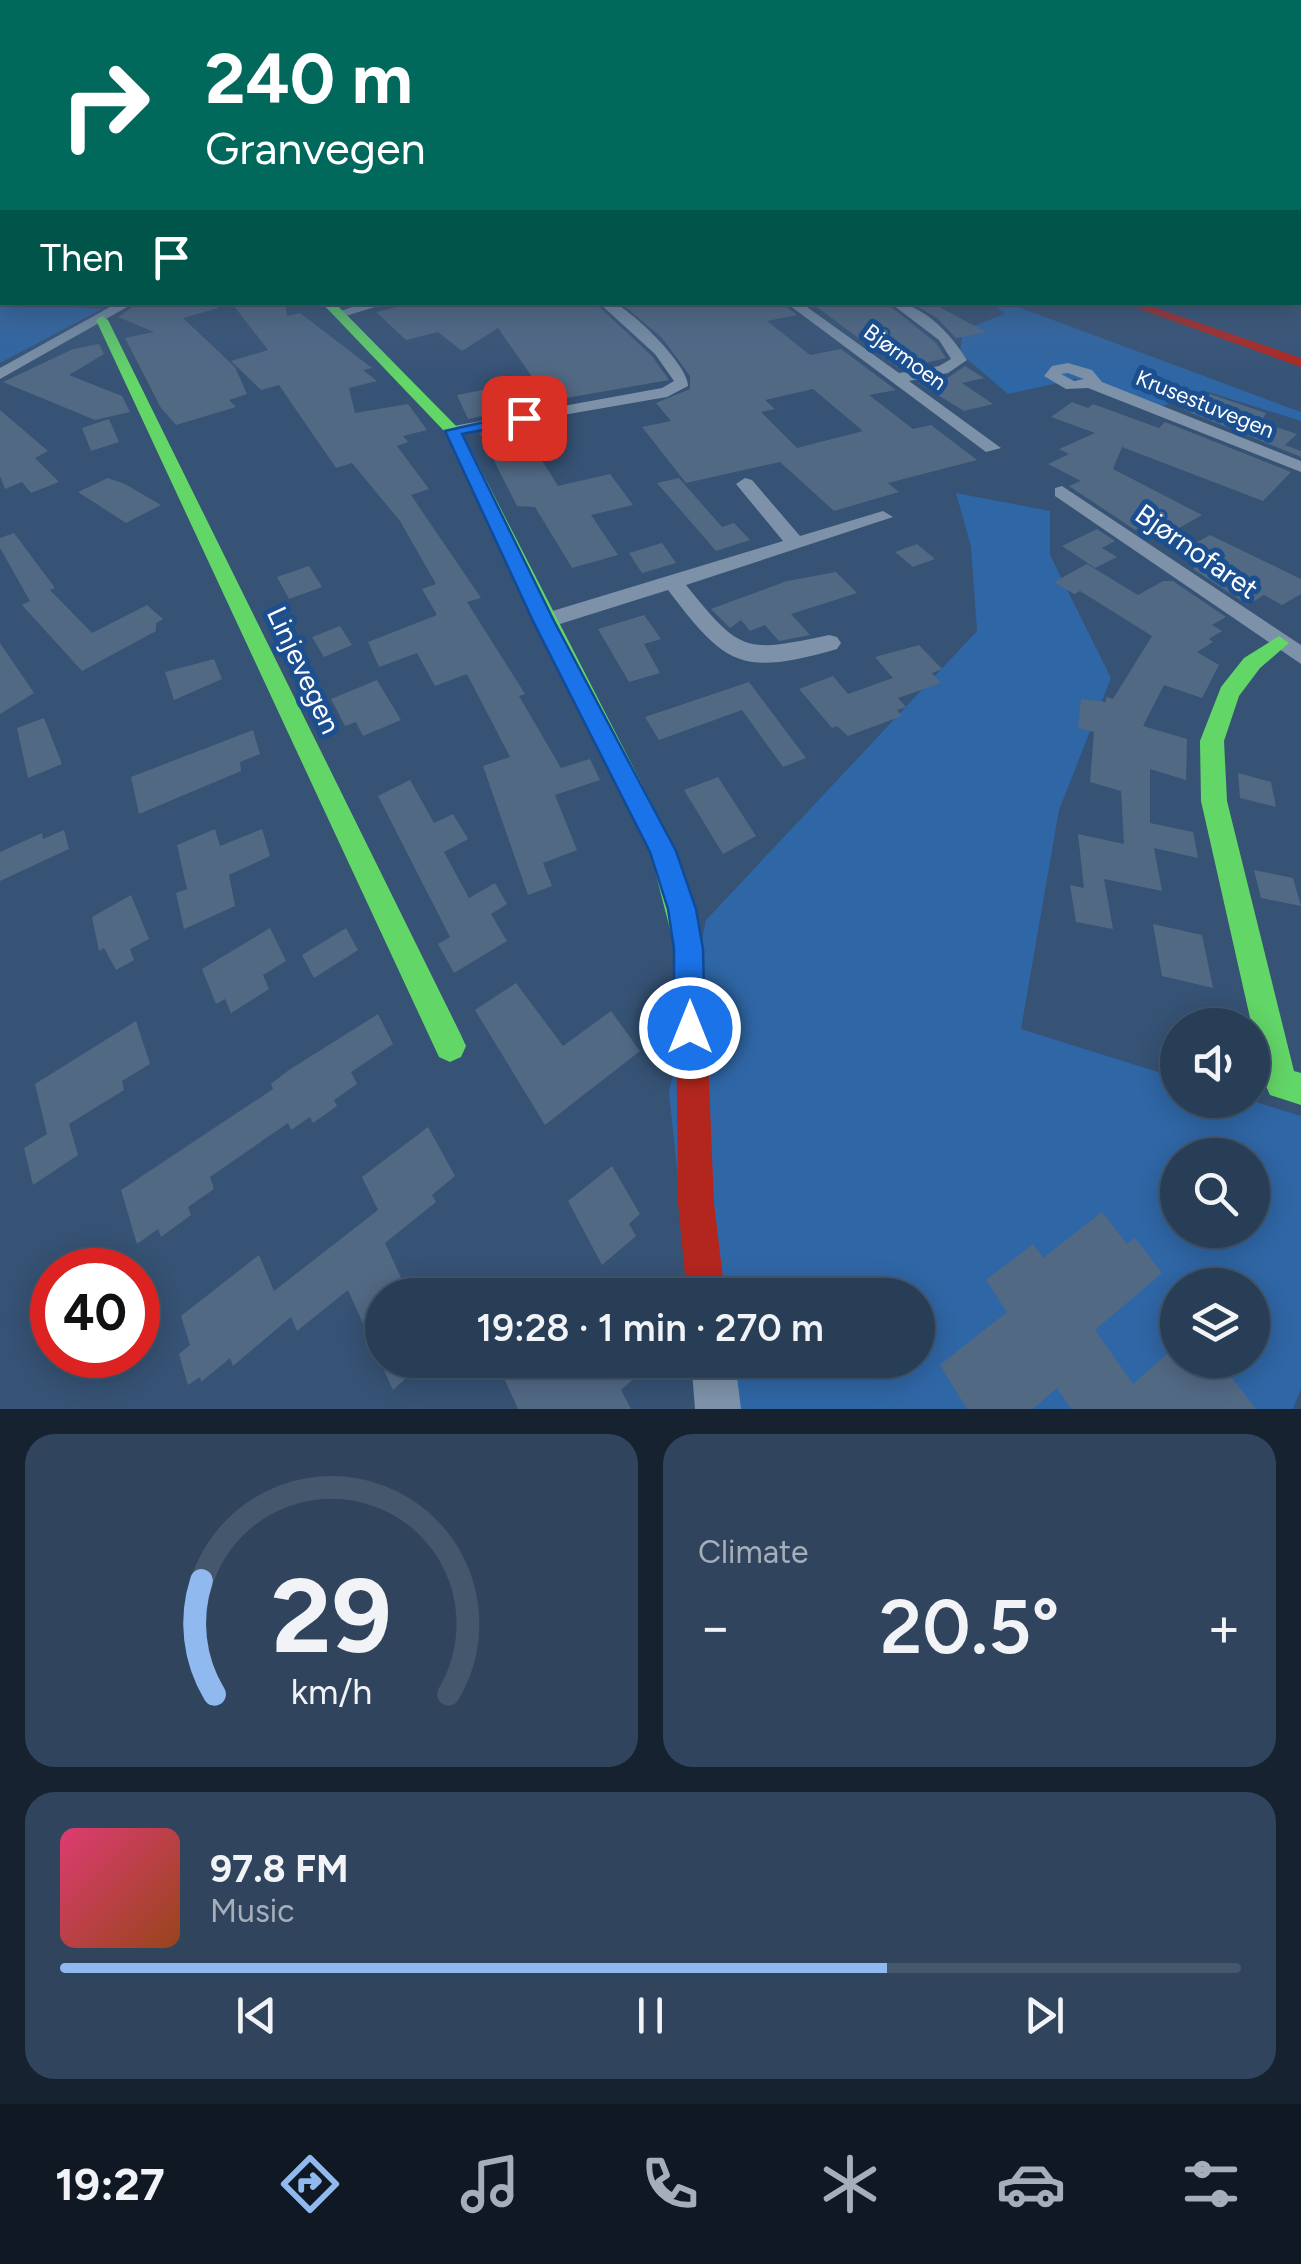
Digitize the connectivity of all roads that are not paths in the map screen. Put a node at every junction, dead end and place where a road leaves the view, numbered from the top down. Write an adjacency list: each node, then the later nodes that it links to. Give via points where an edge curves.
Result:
1 (125, 305): 8 (street)
2 (358, 305): 7 (street)
3 (607, 305): 13 (street, via 682,383 667,392)
4 (795, 305): 11 (street, Bjørmoen)
5 (899, 305): 11 (street, via 944,337 959,360 943,370)
6 (1135, 305): 9 (street)
7 (333, 308): 13 (street)
8 (102, 320): 10 (street); 25 (street, Linjevegen)
9 (1301, 363)
10 (0, 374)
11 (897, 378): 14 (street, Bjørmoen)
12 (1092, 384): 15 (street, Krusestuvegen)
13 (453, 431): 21 (street)
14 (992, 448)
15 (1301, 467)
16 (744, 484): 19 (street)
17 (1062, 492): 23 (street, Bjørnofaret)
18 (883, 517): 19 (street)
19 (796, 544): 20 (street)
20 (673, 582): 21 (street); 22 (street, via 721,643 739,654 761,658)
21 (544, 621): 27 (street, via 662,851 682,909)
22 (829, 643)
23 (1279, 643): 24 (street, Bjørnofaret); 26 (street, via 1229,693 1212,741 1214,801 1281,1084)
24 (1301, 656)
25 (450, 1046)
26 (1301, 1090)
27 (704, 1278)
28 (714, 1378): 29 (street)
29 (718, 1409)

